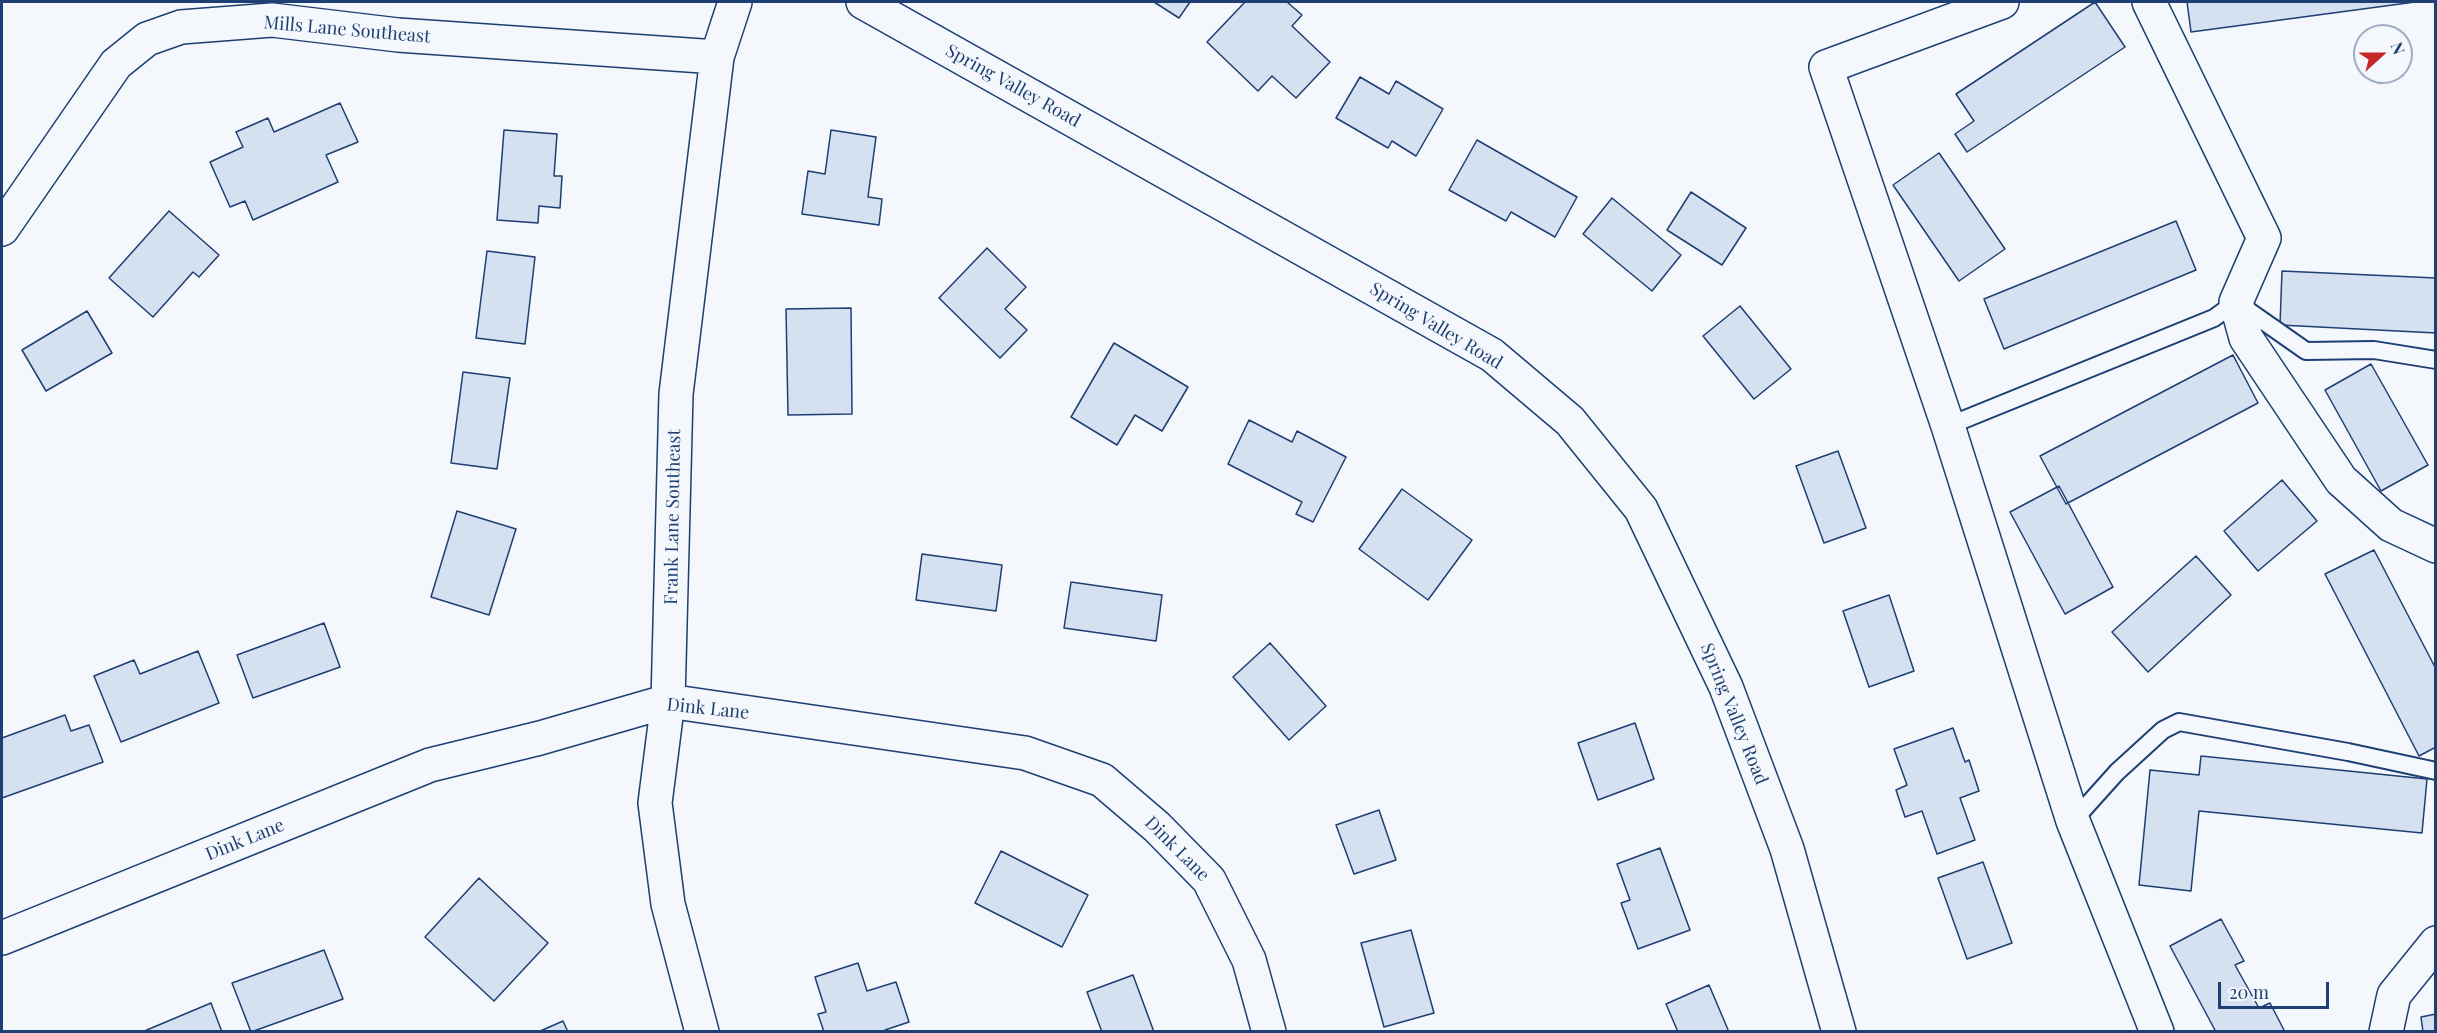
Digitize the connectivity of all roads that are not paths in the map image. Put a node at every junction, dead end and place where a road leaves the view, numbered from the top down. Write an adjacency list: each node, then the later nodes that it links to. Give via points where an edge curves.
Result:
1 (735, 2): 5 (street, Frank Lane Southeast)
2 (863, 2): 18 (street, Spring Valley Road, via 1492,355 1570,421 1641,509 1726,687 1787,849)
3 (2002, 2): 9 (street, via 1826,67)
4 (2150, 2): 7 (street, via 2264,238)
5 (717, 57): 6 (street, Mills Lane Southeast, via 398,35 272,20 182,27 147,39 116,64); 11 (street, Frank Lane Southeast, via 676,394)
6 (2, 229)
7 (2236, 302): 8 (lane, via 2306,351 2374,350); 9 (lane, via 2214,318); 10 (street, via 2247,338 2341,480 2391,525)
8 (2436, 360)
9 (1948, 426): 13 (street)
10 (2436, 546)
11 (668, 701): 14 (street, Dink Lane, via 430,765); 16 (street, Frank Lane Southeast, via 655,803 668,904); 17 (street, Dink Lane, via 1025,753 1102,780 1157,827 1209,880 1250,960)
12 (2436, 771): 13 (lane, via 2179,722 2163,730 2117,772)
13 (2073, 821): 19 (street)
14 (2, 938)
15 (2436, 943): 20 (street, via 2394,995)
16 (702, 1032)
17 (1269, 1032)
18 (1839, 1032)
19 (2157, 1032)
20 (2386, 1032)

